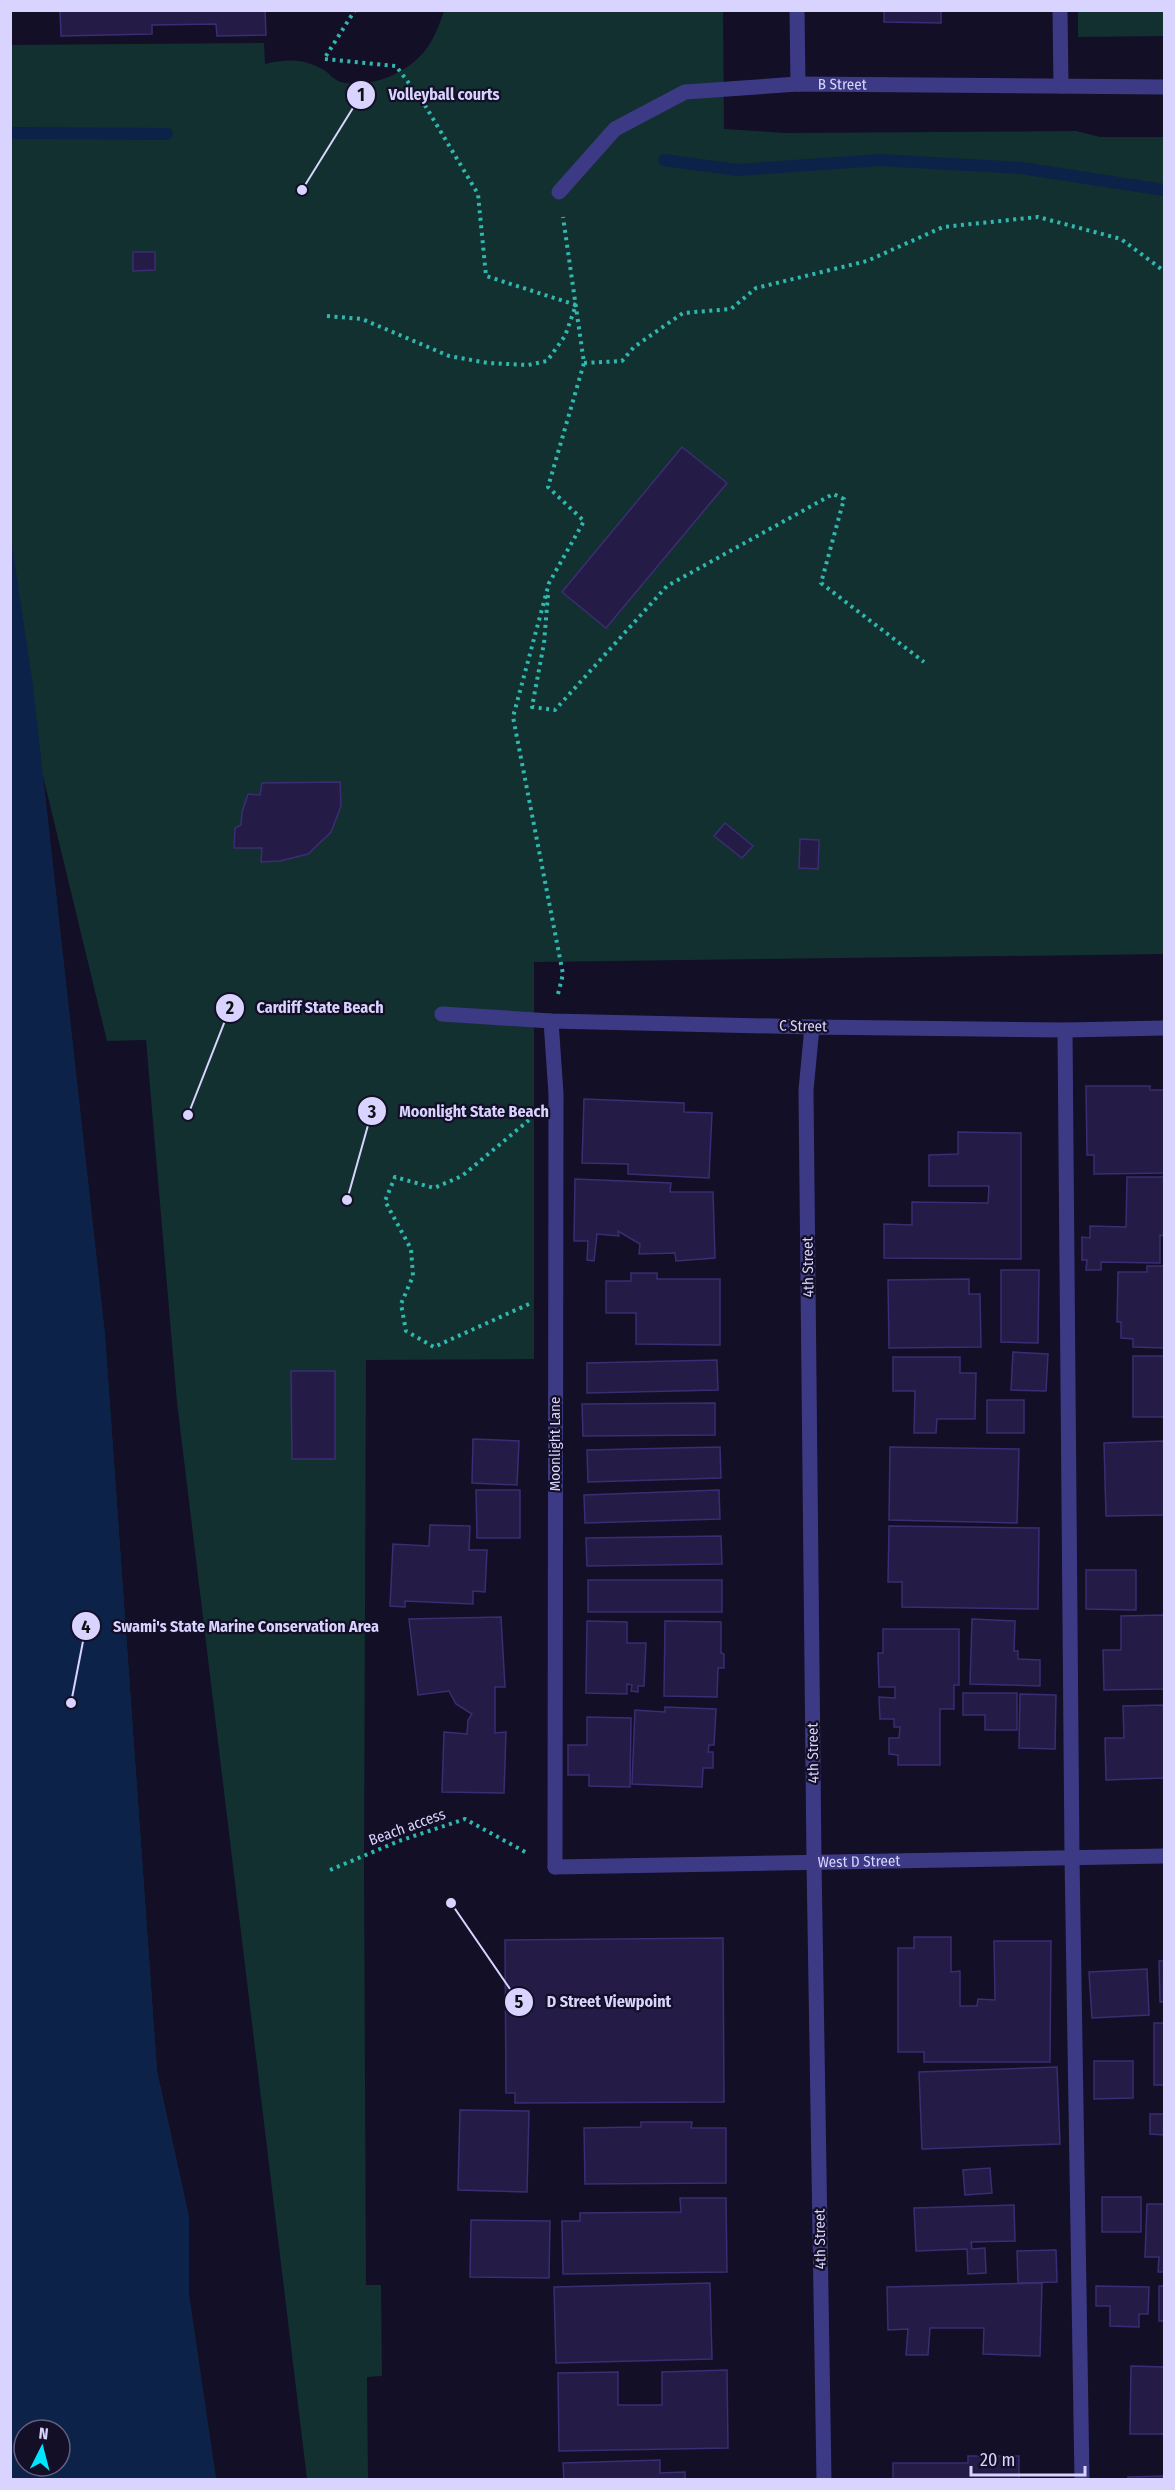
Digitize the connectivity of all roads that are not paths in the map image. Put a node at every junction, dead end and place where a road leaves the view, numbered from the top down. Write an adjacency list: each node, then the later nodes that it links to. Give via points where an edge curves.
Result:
1 (797, 10): 3 (street)
2 (1060, 10): 4 (street)
3 (798, 84): 4 (street, B Street); 6 (street, B Street, via 686,92 615,129)
4 (1061, 86): 5 (street, B Street)
5 (1164, 87)
6 (559, 192)
7 (442, 1014): 8 (street, C Street)
8 (551, 1021): 9 (street, C Street); 15 (street, Moonlight Lane, via 556,1094)
9 (812, 1027): 11 (street, C Street); 14 (street, 4th Street, via 806,1090)
10 (1164, 1028): 11 (street, C Street)
11 (1065, 1030): 13 (street)
12 (1164, 1856): 13 (street, West D Street)
13 (1072, 1857): 14 (street, West D Street); 17 (street)
14 (814, 1861): 15 (street, West D Street); 16 (street, 4th Street)
15 (555, 1867)
16 (824, 2480)
17 (1082, 2480)

